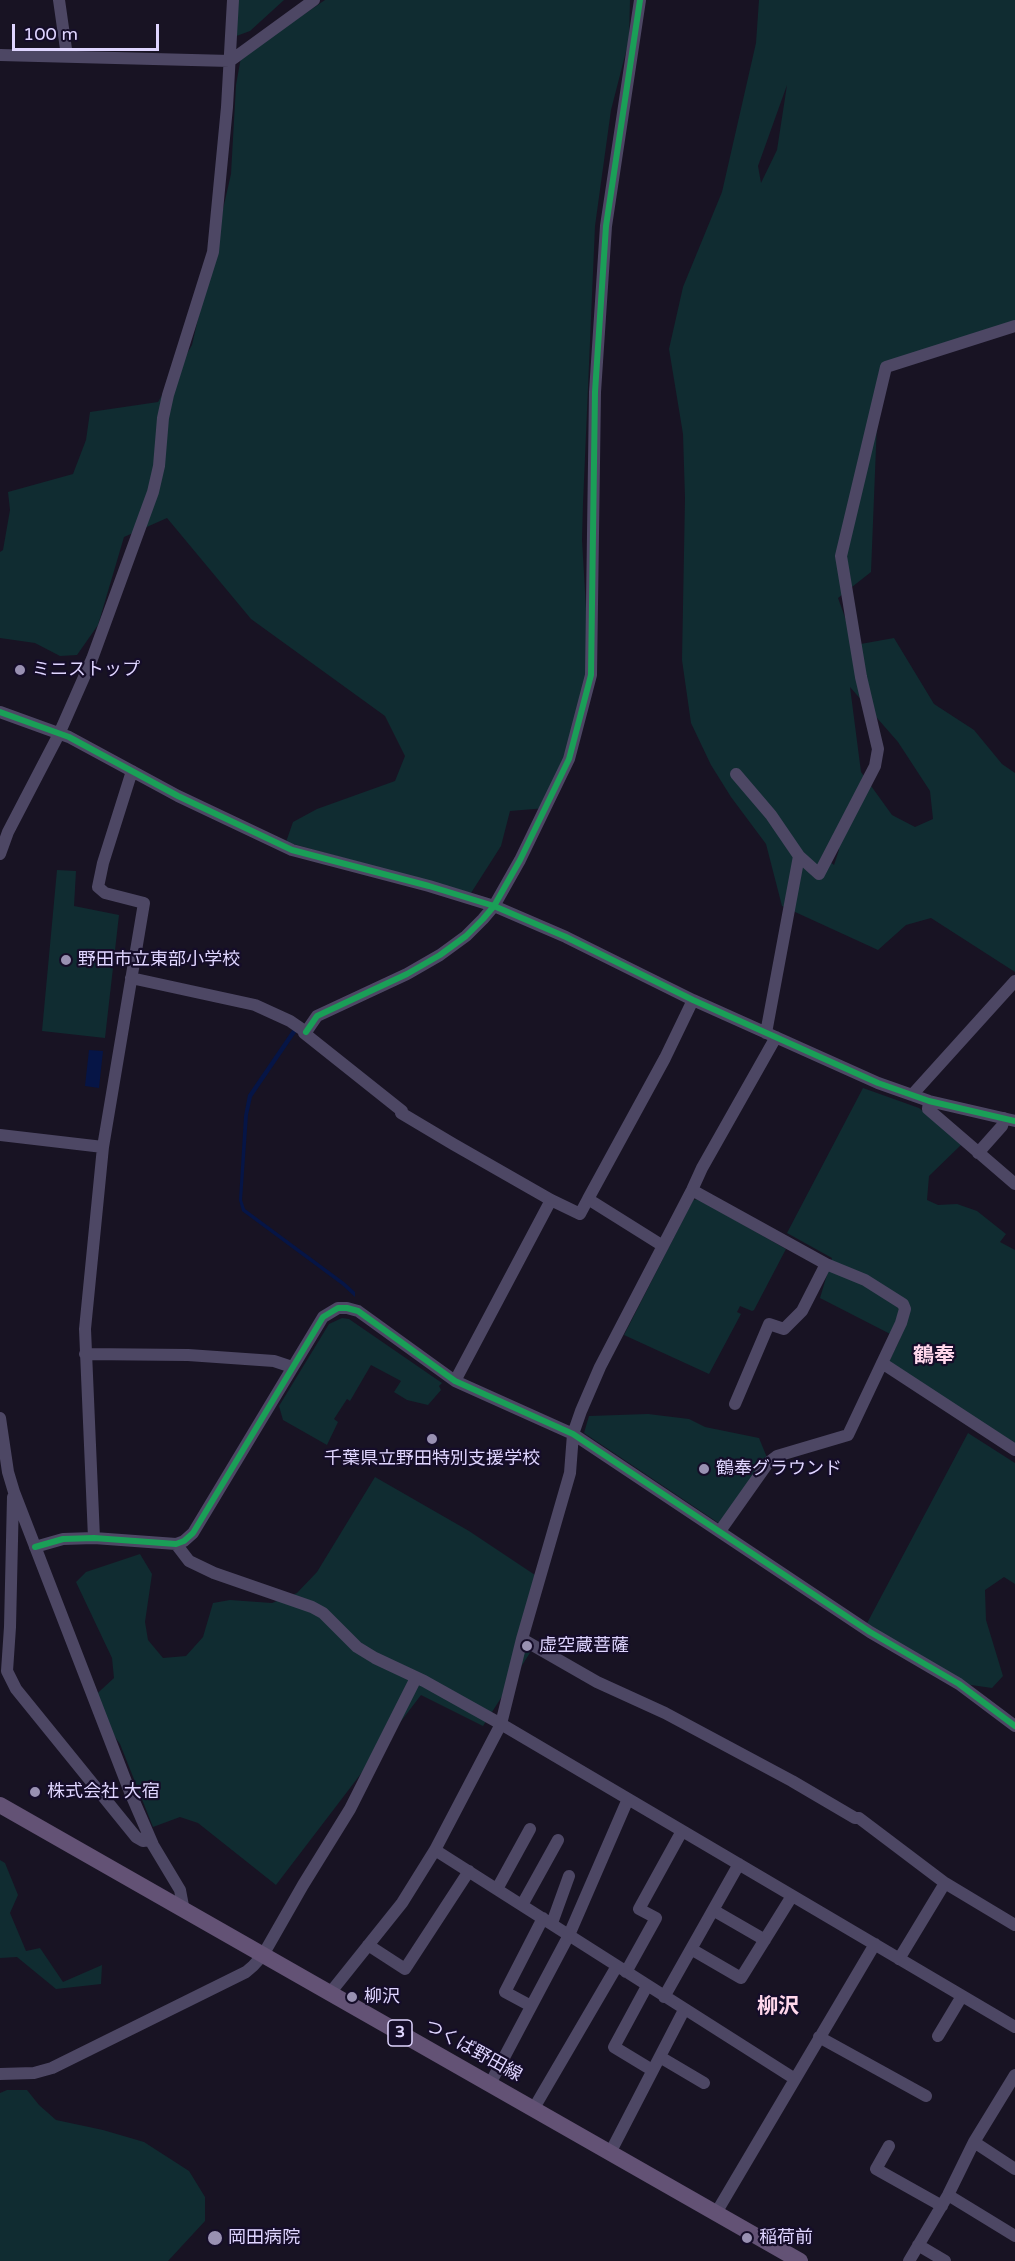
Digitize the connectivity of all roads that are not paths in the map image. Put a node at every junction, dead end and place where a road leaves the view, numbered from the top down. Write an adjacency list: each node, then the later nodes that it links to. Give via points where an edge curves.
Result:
1 (59, 0): 6 (street)
2 (233, 0): 7 (street)
3 (314, 0): 7 (street)
4 (640, 0): 15 (street, via 606,226 595,392 591,675 569,759)
5 (0, 55): 6 (street)
6 (67, 56): 7 (street)
7 (230, 61): 10 (street, via 213,252 168,395 153,492 92,659)
8 (1015, 326): 14 (street, via 886,367 841,556 861,677 878,749 875,766 819,874)
9 (0, 712): 10 (street)
10 (59, 734): 11 (street); 13 (street, via 12,822)
11 (132, 771): 15 (street, via 292,850); 16 (street, via 98,887 105,893 144,903)
12 (736, 774): 14 (street)
13 (0, 854)
14 (799, 856): 20 (street)
15 (494, 906): 18 (street); 19 (street, via 466,936 440,955 317,1016)
16 (131, 978): 19 (street, via 255,1005); 25 (street)
17 (1015, 981): 21 (street)
18 (693, 1000): 20 (street); 29 (street)
19 (306, 1032): 30 (street, via 401,1113)
20 (771, 1035): 21 (street); 28 (street)
21 (912, 1095): 22 (street)
22 (929, 1101): 23 (street); 26 (street, via 928,1109)
23 (1010, 1120): 26 (street)
24 (0, 1135): 25 (street)
25 (103, 1148): 33 (street)
26 (978, 1153): 27 (street)
27 (1015, 1184)
28 (692, 1190): 31 (street); 32 (street)
29 (588, 1199): 30 (street, via 580,1214); 31 (street)
30 (551, 1200): 36 (street)
31 (663, 1246): 39 (street, via 600,1367)
32 (826, 1264): 34 (street, via 865,1280 903,1304 901,1323); 37 (street, via 802,1311 783,1329 769,1324)
33 (85, 1354): 35 (street, via 188,1355 274,1361); 43 (street)
34 (882, 1363): 40 (street); 42 (street, via 848,1435 777,1456)
35 (292, 1367): 36 (street, via 323,1317 338,1308 347,1308 358,1311); 44 (street, via 193,1533)
36 (455, 1381): 39 (street)
37 (735, 1404)
38 (0, 1418): 41 (street)
39 (573, 1434): 42 (street); 47 (street, via 570,1473)
40 (1015, 1450)
41 (14, 1492): 45 (street); 46 (street)
42 (720, 1531): 50 (street, via 870,1632 959,1684)
43 (94, 1538): 44 (street); 45 (street, via 63,1539)
44 (176, 1544): 48 (street, via 189,1561 214,1573 323,1613 357,1647)
45 (35, 1546): 55 (street)
46 (5, 1627): 55 (street, via 7,1671 15,1689 136,1837)
47 (522, 1639): 49 (street); 61 (street, via 859,1818)
48 (416, 1678): 49 (street); 74 (street, via 350,1809)
49 (501, 1724): 51 (street); 57 (street)
50 (1015, 1726)
51 (628, 1799): 54 (street); 69 (street)
52 (0, 1805): 66 (main road, つくば野田線 / 3)
53 (530, 1828): 62 (street)
54 (682, 1831): 58 (street); 76 (street, via 639,1909 656,1918)
55 (150, 1840): 66 (street, via 180,1890)
56 (558, 1840): 64 (street)
57 (435, 1850): 59 (street); 72 (street, via 402,1903)
58 (739, 1864): 63 (street); 65 (street)
59 (469, 1871): 62 (street); 72 (street, via 405,1969)
60 (569, 1876): 67 (street)
61 (945, 1882): 68 (street); 75 (street)
62 (496, 1889): 64 (street)
63 (792, 1896): 70 (street); 71 (street)
64 (522, 1905): 67 (street)
65 (713, 1910): 70 (street); 73 (street)
66 (184, 1911): 74 (main road, つくば野田線 / 3)
67 (547, 1921): 69 (street); 81 (street, via 505,1992)
68 (1015, 1925)
69 (569, 1935): 76 (street); 81 (street)
70 (765, 1940): 73 (street, via 741,1978)
71 (875, 1944): 75 (street); 85 (street)
72 (368, 1945): 78 (street)
73 (691, 1949): 80 (street)
74 (263, 1955): 78 (main road, つくば野田線 / 3); 88 (street, via 246,1972 52,2068)
75 (899, 1959): 79 (street)
76 (621, 1969): 77 (street); 95 (street)
77 (647, 1986): 80 (street); 87 (street, via 614,2047)
78 (330, 1993): 92 (main road, つくば野田線 / 3)
79 (962, 1996): 83 (street); 84 (street)
80 (664, 1997): 82 (street)
81 (531, 2006): 92 (street)
82 (684, 2010): 86 (street); 90 (street)
83 (1015, 2027)
84 (938, 2036)
85 (819, 2037): 90 (street); 94 (street)
86 (660, 2057): 87 (street); 91 (street)
87 (652, 2070): 98 (street)
88 (0, 2074)
89 (1015, 2075): 93 (street)
90 (795, 2079): 102 (street)
91 (704, 2083)
92 (490, 2084): 95 (main road, つくば野田線 / 3)
93 (1010, 2094): 96 (street)
94 (926, 2096)
95 (534, 2108): 98 (main road, つくば野田線 / 3)
96 (974, 2142): 99 (street); 100 (street)
97 (889, 2146): 101 (street, via 876,2169)
98 (610, 2152): 102 (main road, つくば野田線 / 3)
99 (1015, 2169)
100 (948, 2195): 101 (street); 103 (street)
101 (942, 2206): 104 (street)
102 (716, 2213): 105 (main road, つくば野田線 / 3)
103 (1015, 2236)
104 (918, 2245): 106 (street); 107 (street)
105 (800, 2261)
106 (909, 2261)
107 (945, 2261)

